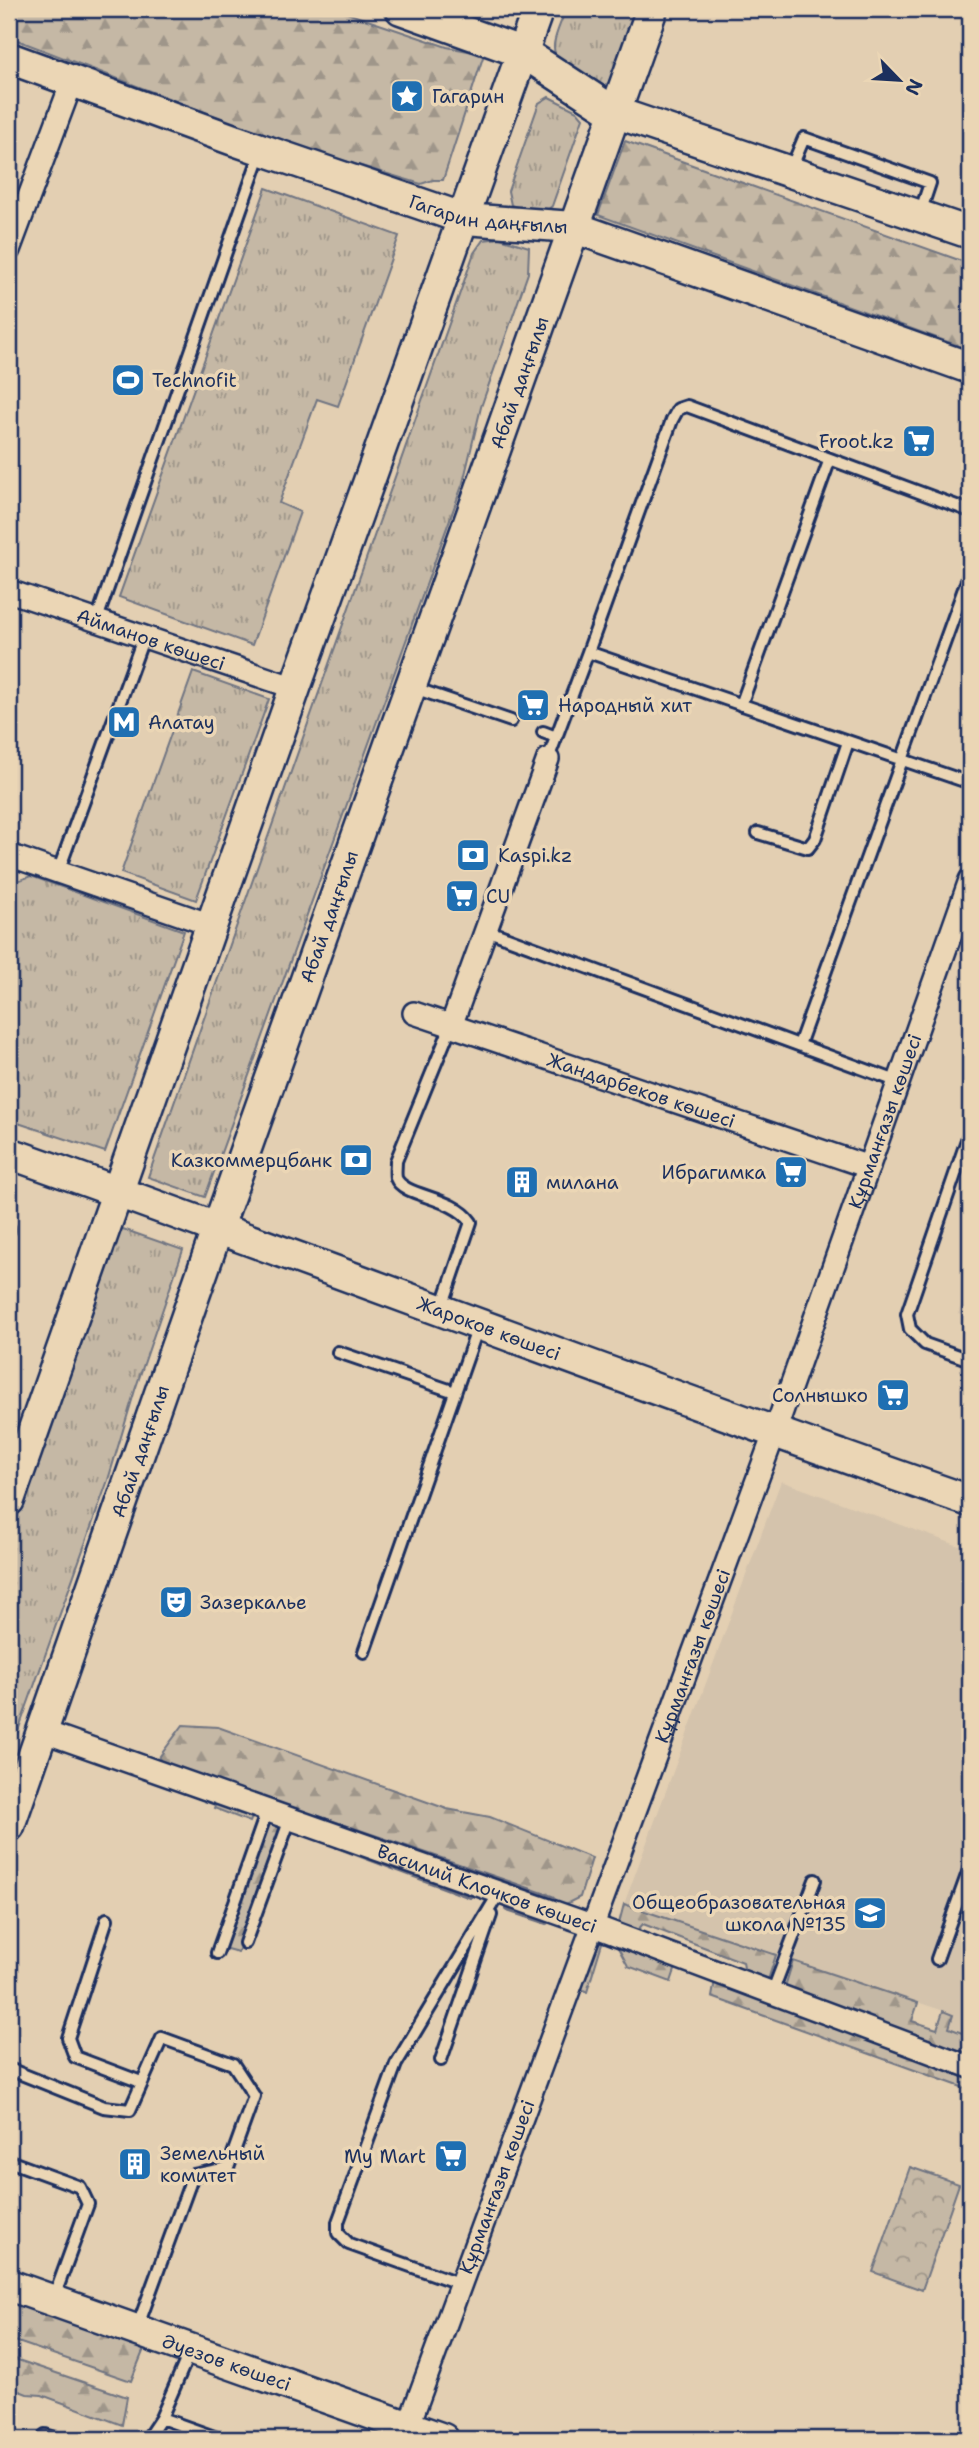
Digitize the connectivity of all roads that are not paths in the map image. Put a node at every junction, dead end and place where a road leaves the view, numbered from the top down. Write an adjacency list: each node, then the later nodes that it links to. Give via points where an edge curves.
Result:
1 (401, 9): 4 (main road)
2 (538, 9): 4 (main road)
3 (652, 9): 7 (main road, Абай даңғылы)
4 (523, 53): 7 (main road); 9 (main road)
5 (9, 58): 6 (main road, Гагарин даңғылы)
6 (72, 82): 8 (main road, Гагарин даңғылы); 12 (street)
7 (614, 113): 10 (main road, Абай даңғылы); 11 (main road)
8 (262, 150): 9 (main road, Гагарин даңғылы); 18 (lane)
9 (465, 219): 10 (main road, Гагарин даңғылы); 22 (main road)
10 (573, 227): 13 (main road, Гагарин даңғылы); 21 (main road, Абай даңғылы)
11 (970, 233)
12 (9, 250)
13 (970, 368)
14 (830, 459): 15 (lane); 20 (lane, via 687,406 678,409); 23 (lane)
15 (970, 511)
16 (970, 572): 29 (lane)
17 (9, 591): 18 (street, Айманов көшесі)
18 (97, 620): 19 (street, Айманов көшесі)
19 (144, 636): 22 (street, Айманов көшесі); 33 (lane)
20 (587, 652): 23 (lane); 26 (lane)
21 (410, 686): 24 (lane); 46 (main road, Абай даңғылы)
22 (295, 688): 35 (main road)
23 (741, 705): 27 (lane)
24 (511, 721)
25 (542, 732): 26 (lane)
26 (556, 737): 28 (lane)
27 (848, 742): 29 (lane); 31 (lane, via 808,848)
28 (548, 759): 37 (street)
29 (903, 761): 30 (lane); 40 (lane)
30 (970, 783)
31 (758, 833)
32 (9, 857): 33 (street)
33 (58, 872): 35 (street)
34 (970, 880): 36 (street, Құрманғазы көшесі)
35 (211, 925): 45 (main road)
36 (963, 927): 41 (street, Құрманғазы көшесі)
37 (486, 930): 39 (street); 40 (lane)
38 (414, 1013): 39 (street, Жандарбеков көшесі)
39 (451, 1026): 44 (street, Жандарбеков көшесі); 47 (lane, via 396,1161 396,1177 402,1187 464,1211 471,1222)
40 (799, 1045): 41 (lane)
41 (900, 1082): 44 (street, Құрманғазы көшесі)
42 (970, 1131): 50 (lane, via 907,1314 910,1329 925,1344)
43 (9, 1153): 45 (main road, Жароков көшесі)
44 (869, 1167): 52 (street, Құрманғазы көшесі)
45 (117, 1192): 46 (main road, Жароков көшесі); 53 (main road)
46 (218, 1227): 47 (main road, Жароков көшесі); 56 (main road, Абай даңғылы)
47 (441, 1310): 48 (main road, Жароков көшесі)
48 (479, 1324): 51 (lane); 52 (main road, Жароков көшесі)
49 (338, 1353): 51 (lane)
50 (970, 1360)
51 (455, 1392): 55 (lane)
52 (775, 1434): 54 (main road, Жароков көшесі); 64 (street, Құрманғазы көшесі)
53 (9, 1500)
54 (970, 1501)
55 (363, 1652)
56 (42, 1731): 57 (street, Василий Клочков көшесі); 59 (main road, Абай даңғылы)
57 (267, 1811): 58 (street, Василий Клочков көшесі); 66 (lane)
58 (290, 1819): 62 (street, Василий Клочков көшесі); 65 (lane)
59 (9, 1826)
60 (970, 1867): 67 (lane)
61 (815, 1880): 68 (lane)
62 (499, 1893): 64 (street, Василий Клочков көшесі); 69 (lane); 74 (lane, via 396,2064 338,2222 338,2233 349,2244)
63 (107, 1919): 72 (lane, via 68,2038 75,2057)
64 (594, 1926): 68 (street, Василий Клочков көшесі); 74 (street, Құрманғазы көшесі)
65 (245, 1943)
66 (217, 1953)
67 (937, 1959)
68 (772, 1993): 70 (street, Василий Клочков көшесі)
69 (441, 2060)
70 (970, 2067)
71 (9, 2069): 72 (lane, via 104,2107 130,2110)
72 (141, 2082): 77 (lane, via 162,2038 233,2064 254,2095 228,2168 193,2175)
73 (9, 2161): 76 (lane, via 80,2187 88,2204)
74 (461, 2284): 80 (street, Құрманғазы көшесі)
75 (9, 2285): 76 (main road, Әуезов көшесі)
76 (52, 2301): 77 (main road, Әуезов көшесі)
77 (136, 2330): 78 (main road, Әуезов көшесі)
78 (191, 2350): 79 (lane); 80 (main road, Әуезов көшесі)
79 (161, 2418): 83 (lane); 84 (lane)
80 (407, 2433): 85 (main road, Әуезов көшесі)
81 (45, 2435): 82 (lane)
82 (58, 2439)
83 (147, 2439)
84 (220, 2439)
85 (443, 2439)

